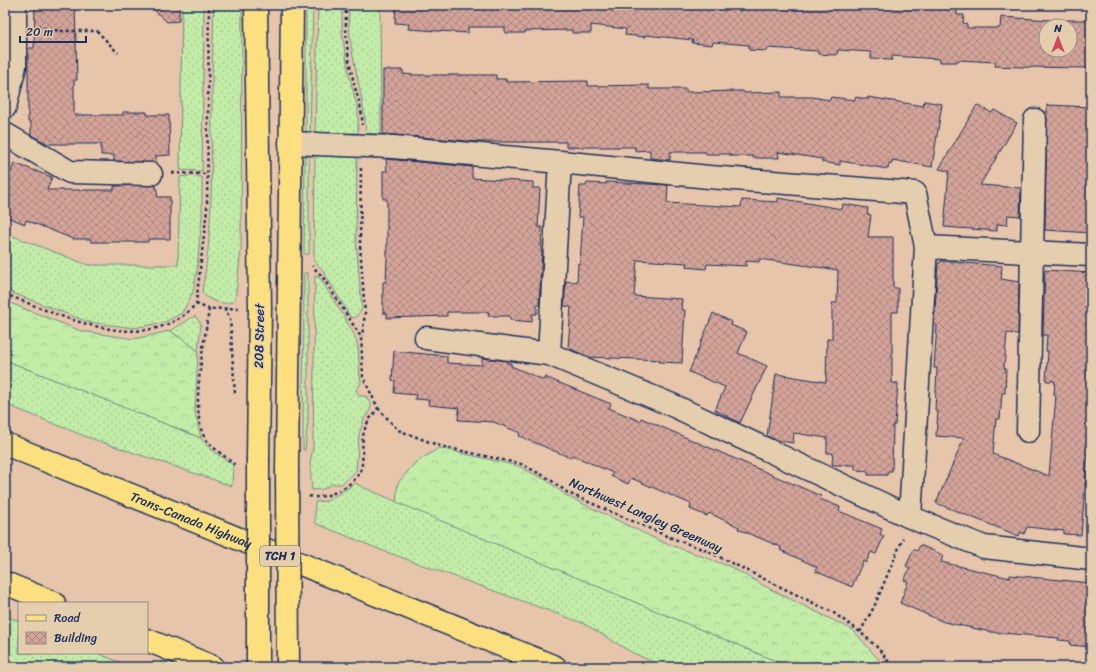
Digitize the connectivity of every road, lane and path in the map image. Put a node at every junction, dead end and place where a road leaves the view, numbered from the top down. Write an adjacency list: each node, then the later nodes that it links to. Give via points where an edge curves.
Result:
1 (209, 5): 15 (path)
2 (256, 5): 23 (main road, 208 Street)
3 (292, 5): 10 (main road)
4 (346, 5): 11 (path, Northwest Langley Greenway, via 352,78 362,117)
5 (15, 15): 6 (path, via 60,31 97,31); 7 (lane, via 15,66)
6 (118, 53)
7 (5, 107)
8 (1035, 120): 17 (lane)
9 (5, 134): 14 (lane, via 70,172)
10 (290, 143): 11 (lane); 19 (main road)
11 (361, 144): 12 (lane); 25 (path, Northwest Langley Greenway, via 360,245 365,314)
12 (560, 162): 16 (lane, via 915,193); 27 (lane)
13 (188, 173): 15 (path)
14 (151, 174)
15 (207, 174): 21 (path, via 207,209)
16 (926, 247): 17 (lane); 34 (lane)
17 (1032, 252): 18 (lane); 30 (lane)
18 (1091, 255)
19 (289, 266): 25 (path, via 311,266 318,272); 42 (main road, bridge)
20 (5, 294): 21 (path, via 86,325 135,331 166,326 189,312)
21 (196, 304): 24 (path)
22 (224, 308): 23 (path); 24 (path); 28 (path, via 230,318)
23 (260, 308): 41 (main road, 208 Street, bridge)
24 (209, 309): 32 (path, via 199,389 200,418 205,437)
25 (362, 337): 29 (path, Northwest Langley Greenway, via 363,377)
26 (426, 338): 27 (lane)
27 (549, 354): 34 (lane, via 672,405)
28 (235, 399)
29 (378, 408): 33 (path, via 368,421 363,434 361,467 358,475 330,495 314,498); 38 (path, Northwest Langley Greenway, via 398,430 440,446 521,464 548,478 568,493 705,550 834,613)
30 (1028, 431)
31 (5, 444): 43 (main road, Trans-Canada Highway / TCH 1)
32 (238, 467)
33 (307, 495)
34 (910, 517): 35 (lane, via 984,547); 38 (path, via 874,608)
35 (1091, 559)
36 (5, 583): 37 (main road)
37 (52, 602)
38 (860, 632): 44 (path, Northwest Langley Greenway)
39 (148, 640): 40 (main road)
40 (213, 667)
41 (258, 667)
42 (288, 667)
43 (555, 667)
44 (895, 667)

